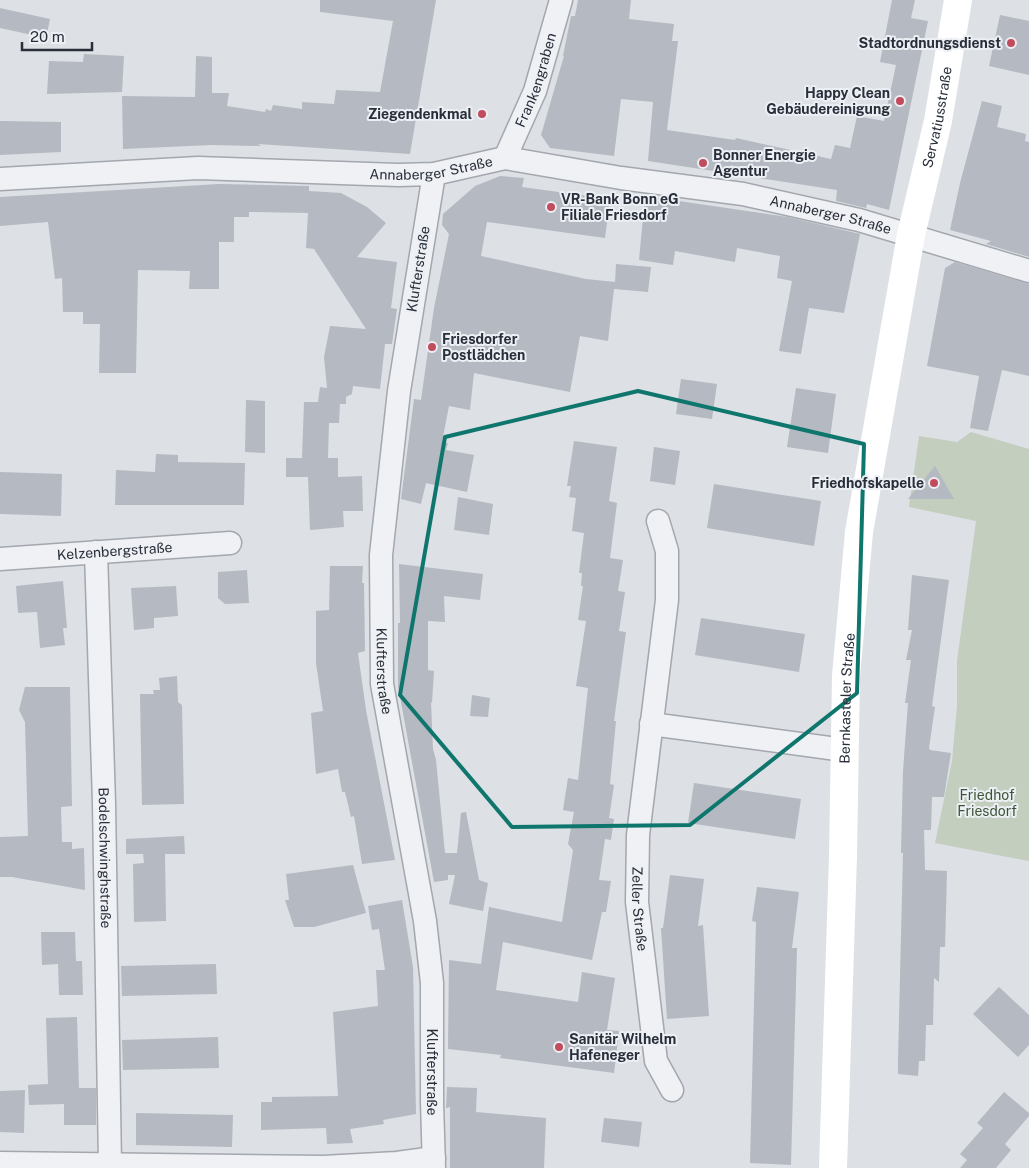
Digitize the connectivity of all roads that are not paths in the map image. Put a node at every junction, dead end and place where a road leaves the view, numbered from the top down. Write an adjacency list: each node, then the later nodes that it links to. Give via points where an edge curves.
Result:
1 (561, 0): 3 (street, Frankengraben, via 535,90)
2 (958, 0): 6 (street, Servatiusstraße, via 938,121)
3 (505, 158): 4 (street, Annaberger Straße); 6 (street, Annaberger Straße, via 743,194)
4 (434, 174): 5 (street, Annaberger Straße, via 198,168); 16 (street, Klufterstraße, via 397,411 381,555 382,684 425,921 432,983)
5 (0, 179)
6 (911, 234): 7 (street, Annaberger Straße); 13 (street, Bernkasteler Straße, via 859,532 846,676)
7 (1029, 270)
8 (658, 521): 12 (street, Zeller Straße, via 667,551 667,600)
9 (230, 543): 10 (street, Kelzenbergstraße)
10 (96, 552): 11 (street, Kelzenbergstraße); 17 (street, Bodelschwinghstraße)
11 (0, 559)
12 (651, 724): 13 (street); 14 (street, Zeller Straße, via 638,834 636,902 656,1062)
13 (844, 750): 18 (street, Bernkasteler Straße)
14 (672, 1090)
15 (0, 1163): 17 (street)
16 (434, 1163): 17 (street, via 323,1167)
17 (110, 1165)
18 (833, 1168)

